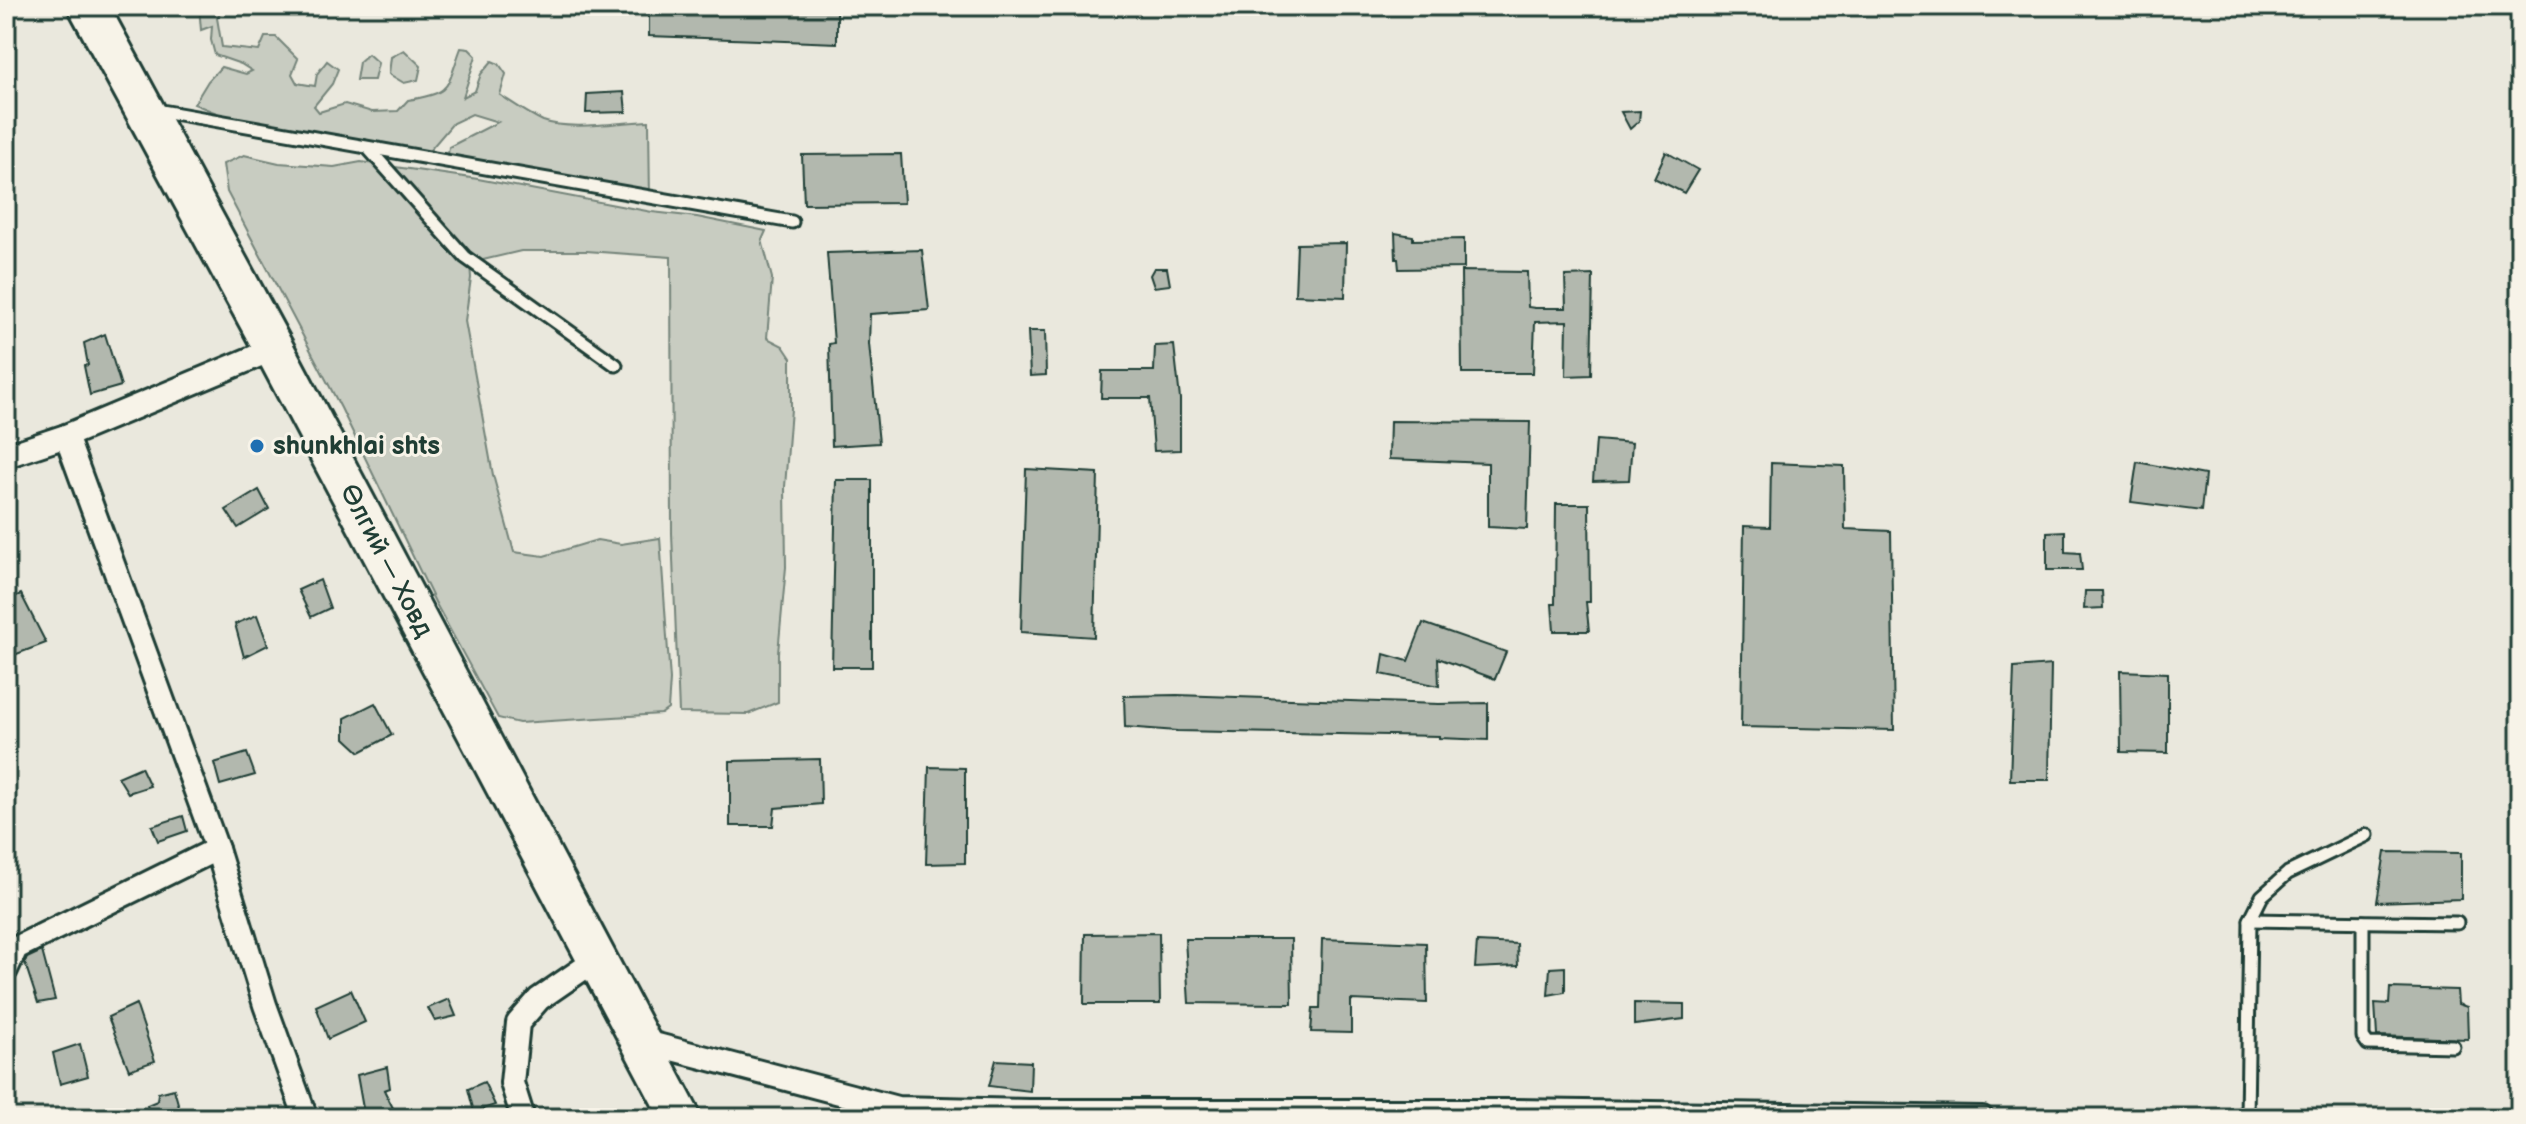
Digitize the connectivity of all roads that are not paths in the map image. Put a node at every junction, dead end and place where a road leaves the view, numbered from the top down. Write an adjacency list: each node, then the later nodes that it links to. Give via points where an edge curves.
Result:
1 (88, 6): 2 (highway, Өлгий — Ховд)
2 (143, 107): 3 (lane); 5 (highway, Өлгий — Ховд)
3 (367, 148): 4 (lane); 6 (lane, via 465,257)
4 (792, 222)
5 (274, 349): 7 (street); 14 (highway, Өлгий — Ховд)
6 (616, 365)
7 (66, 436): 8 (street); 10 (street)
8 (6, 456)
9 (2367, 835): 11 (lane, via 2288,873 2262,896)
10 (217, 849): 15 (street, via 16,948); 18 (street)
11 (2250, 920): 12 (lane); 22 (lane)
12 (2363, 922): 13 (lane); 17 (lane, via 2363,1037 2368,1044)
13 (2457, 923)
14 (597, 959): 16 (highway, Өлгий — Ховд); 19 (street, via 539,999 518,1023 512,1083)
15 (6, 970)
16 (638, 1040): 20 (highway, Өлгий — Ховд); 21 (street, via 897,1108)
17 (2453, 1046)
18 (306, 1118)
19 (523, 1118)
20 (681, 1118)
21 (1982, 1118)
22 (2247, 1118)

